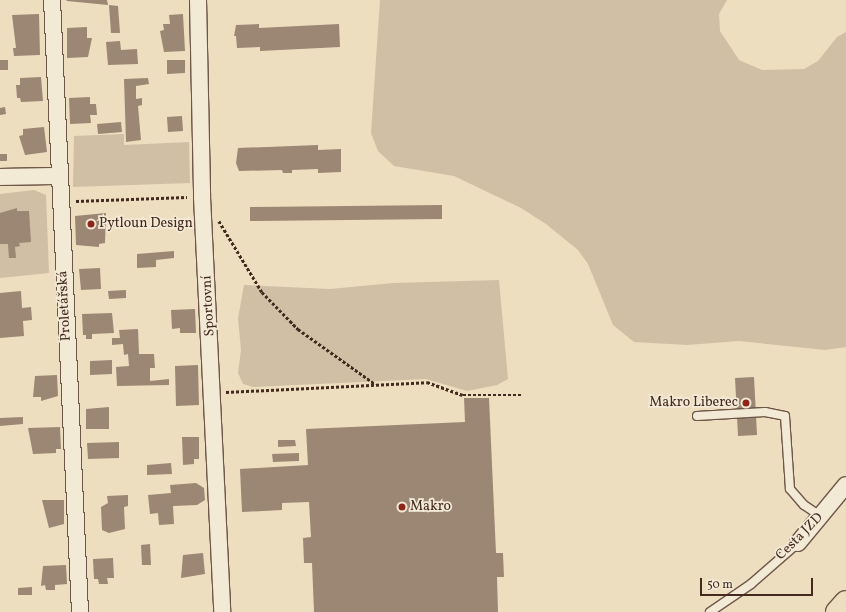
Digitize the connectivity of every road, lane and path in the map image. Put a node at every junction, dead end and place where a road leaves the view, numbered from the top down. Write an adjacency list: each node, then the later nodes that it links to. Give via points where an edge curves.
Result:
1 (52, 0): 3 (street, Proletářská)
2 (198, 0): 5 (street, Sportovní)
3 (59, 176): 4 (street); 6 (street, Proletářská)
4 (0, 177)
5 (202, 197): 6 (path); 7 (path, via 262,292 298,328); 8 (street, Sportovní)
6 (60, 202): 15 (street, Proletářská)
7 (376, 384): 8 (path); 9 (path, via 427,382 463,395)
8 (214, 392): 16 (street, Sportovní)
9 (522, 395)
10 (697, 416): 12 (lane, via 766,412 785,416 790,489 804,505)
11 (846, 485): 12 (street, Cesta JZD)
12 (822, 517): 13 (street, Cesta JZD)
13 (798, 543): 17 (lane, Cesta JZD, via 751,584)
14 (846, 602): 18 (highway)
15 (80, 612)
16 (222, 612)
17 (710, 612)
18 (837, 612)

